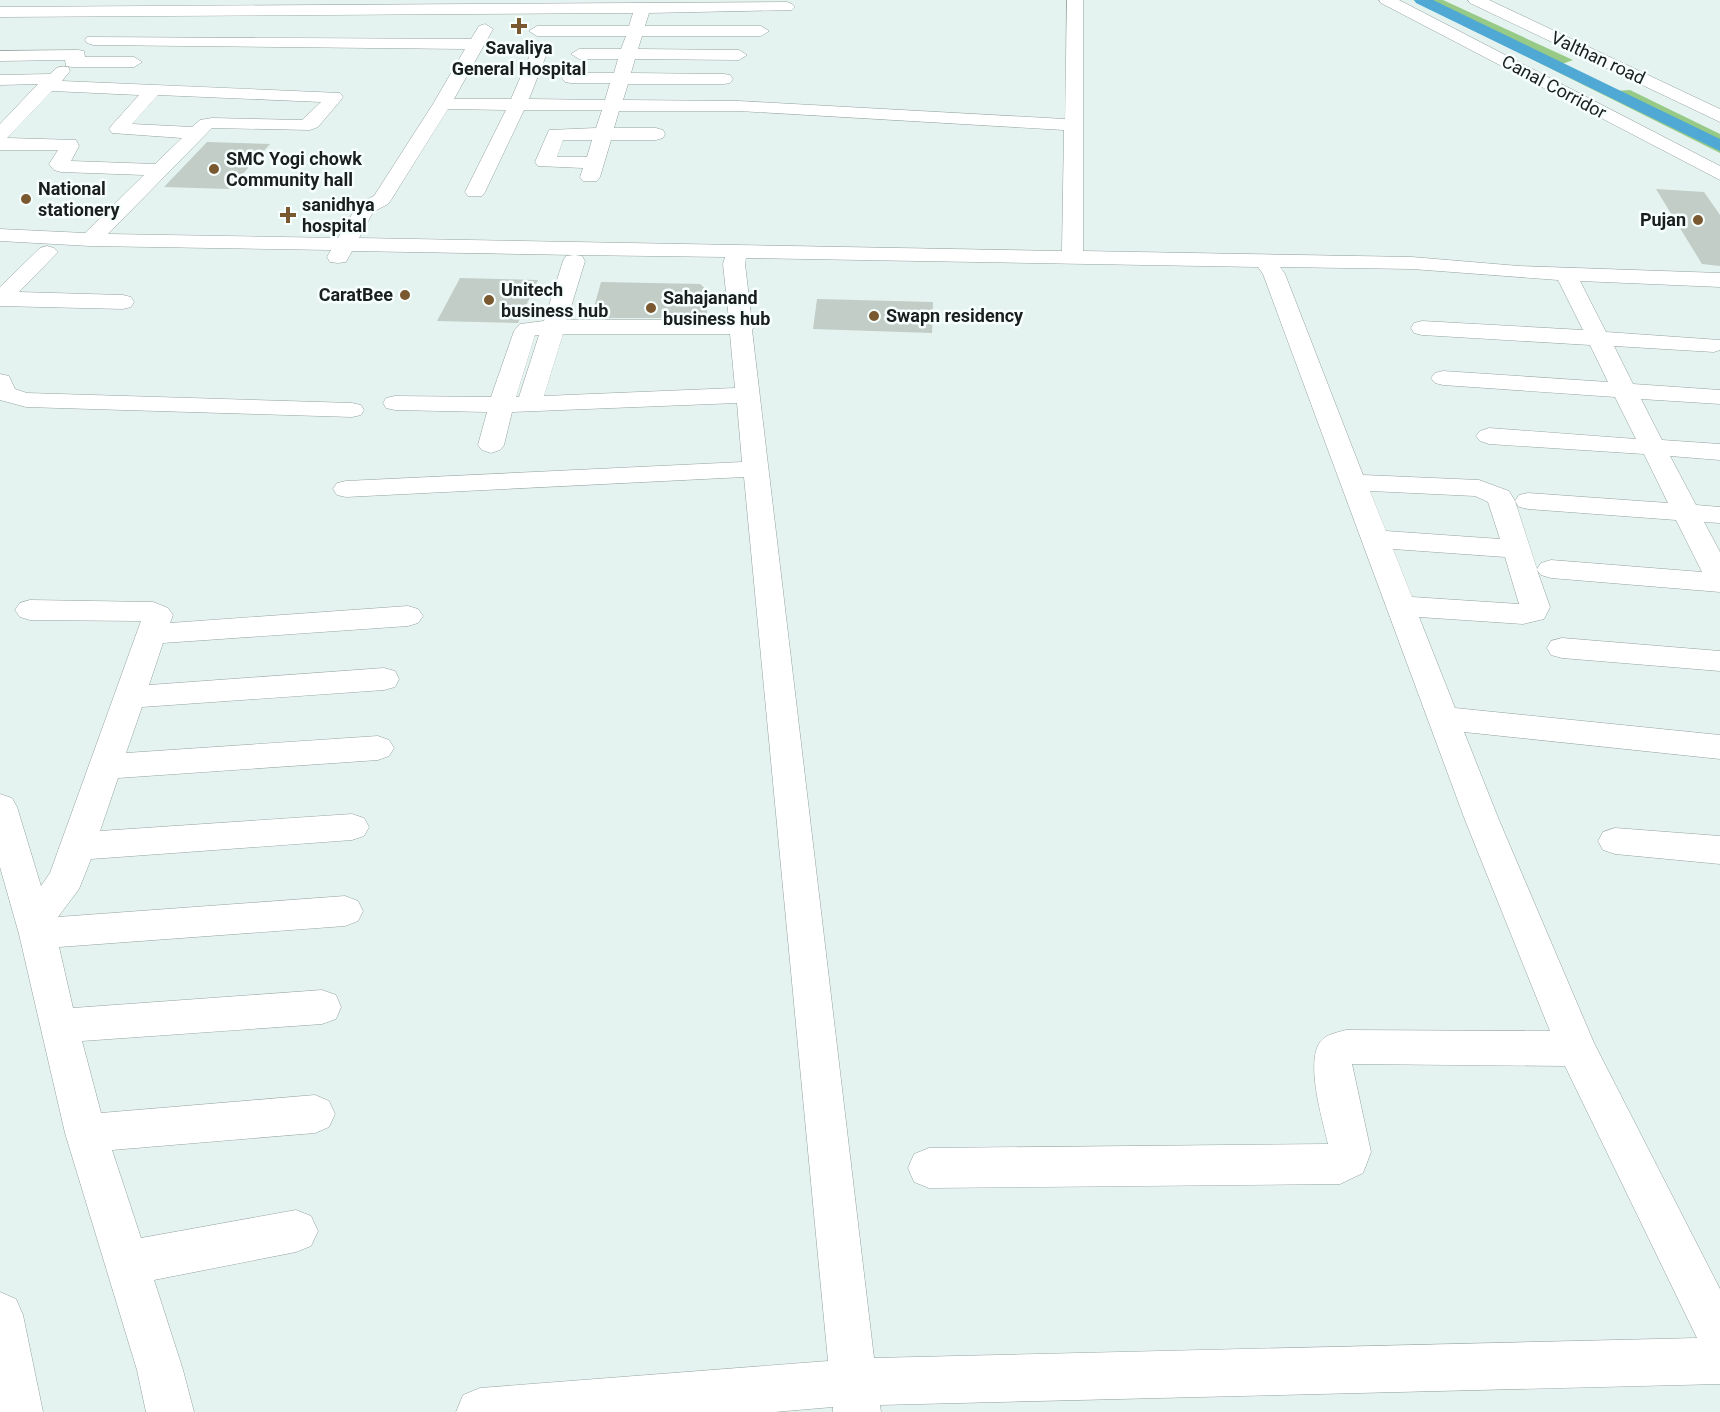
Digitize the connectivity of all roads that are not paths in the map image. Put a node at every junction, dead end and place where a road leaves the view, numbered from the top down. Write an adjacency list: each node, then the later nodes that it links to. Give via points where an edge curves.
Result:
1 (13, 0): 15 (street)
2 (1075, 0): 44 (street)
3 (1387, 0): 50 (main road, Canal Corridor)
4 (1476, 0): 43 (main road, Valthan road)
5 (380, 4): 10 (street); 12 (street)
6 (495, 4): 7 (street); 10 (street); 24 (street)
7 (643, 4): 11 (street); 16 (street)
8 (325, 5): 12 (street); 14 (street)
9 (121, 6): 13 (street); 15 (street); 19 (street)
10 (430, 6): 23 (street)
11 (787, 7)
12 (356, 9): 22 (street)
13 (235, 10): 14 (street); 20 (street)
14 (293, 10): 21 (street)
15 (0, 12)
16 (635, 31): 17 (street); 26 (street); 40 (street, via 539,40)
17 (761, 31)
18 (77, 33): 19 (street)
19 (96, 37): 20 (street); 30 (street)
20 (206, 41): 21 (street); 27 (street)
21 (267, 42): 22 (street)
22 (335, 43): 23 (street)
23 (401, 43): 24 (street)
24 (477, 44): 39 (street)
25 (579, 54): 26 (street)
26 (628, 54): 28 (street); 33 (street)
27 (195, 55)
28 (739, 55)
29 (0, 56): 30 (street)
30 (75, 58): 31 (street); 36 (street)
31 (154, 62)
32 (571, 78): 33 (street)
33 (621, 78): 34 (street); 41 (street)
34 (724, 79)
35 (0, 80): 36 (street)
36 (50, 82): 37 (street); 38 (street)
37 (154, 89): 45 (street, via 118,129); 45 (street, via 334,97 308,125 212,123)
38 (29, 104): 42 (street); 48 (street)
39 (442, 104): 40 (street); 55 (street, via 381,200 365,208)
40 (518, 104): 41 (street); 51 (street)
41 (612, 104): 44 (street, via 739,106); 46 (street)
42 (10, 105)
43 (1720, 116)
44 (1074, 125): 58 (street)
45 (196, 133): 49 (street)
46 (603, 133): 46 (street, via 556,134 545,162 592,170); 47 (street)
47 (657, 134)
48 (1, 135): 49 (street, via 69,144 61,166)
49 (160, 170): 53 (street)
50 (1720, 174)
51 (475, 192)
52 (0, 235): 53 (street)
53 (90, 240): 55 (street)
54 (0, 249): 56 (street)
55 (352, 251): 56 (street); 57 (street); 59 (street)
56 (47, 252): 63 (street)
57 (736, 257): 58 (street); 59 (street); 60 (street, via 1071,272); 66 (street)
58 (1072, 257): 60 (street)
59 (574, 261): 65 (street)
60 (1269, 267): 61 (street, via 1421,277); 84 (street)
61 (1565, 273): 62 (street); 68 (street)
62 (1720, 280)
63 (1, 299): 64 (street)
64 (123, 302)
65 (553, 327): 66 (street); 76 (street); 77 (street, via 525,332)
66 (743, 327): 73 (street)
67 (1422, 328): 68 (street)
68 (1598, 338): 69 (street); 72 (street)
69 (1714, 345)
70 (1443, 378): 72 (street)
71 (0, 381): 78 (street, via 4,394 26,400)
72 (1623, 390): 74 (street); 81 (street)
73 (749, 395): 76 (street); 83 (street)
74 (1720, 397)
75 (395, 403): 77 (street)
76 (529, 404): 77 (street)
77 (501, 405): 80 (street)
78 (352, 410)
79 (1489, 436): 81 (street)
80 (491, 444)
81 (1655, 447): 82 (street); 87 (street)
82 (1720, 452)
83 (757, 470): 85 (street); 124 (street)
84 (1354, 482): 89 (street); 90 (street, via 1489,491 1500,497)
85 (346, 489)
86 (1528, 501): 87 (street)
87 (1685, 513): 88 (street); 92 (street)
88 (1720, 515)
89 (1376, 539): 90 (street); 93 (street)
90 (1518, 549): 93 (street, via 1535,607 1530,614)
91 (1551, 569): 92 (street)
92 (1720, 582)
93 (1402, 606): 101 (street)
94 (30, 610): 96 (street, via 156,612)
95 (408, 616): 96 (street)
96 (152, 634): 100 (street)
97 (1562, 648): 98 (street)
98 (1720, 661)
99 (384, 679): 100 (street)
100 (130, 697): 104 (street)
101 (1444, 718): 102 (street); 114 (street)
102 (1720, 747)
103 (378, 748): 104 (street)
104 (105, 767): 108 (street)
105 (0, 807): 111 (street)
106 (352, 827): 108 (street)
107 (1615, 841): 109 (street)
108 (79, 846): 111 (street, via 60,890)
109 (1720, 850)
110 (345, 911): 111 (street)
111 (35, 928): 113 (street)
112 (322, 1007): 113 (street)
113 (58, 1026): 116 (street)
114 (1577, 1049): 117 (street, via 1337,1049 1332,1054 1332,1063 1350,1152 1340,1164); 121 (street)
115 (315, 1114): 116 (street)
116 (87, 1132): 119 (street)
117 (929, 1168)
118 (296, 1231): 119 (street)
119 (126, 1263): 125 (street)
120 (0, 1314): 123 (street)
121 (1720, 1337)
122 (1720, 1361): 124 (street)
123 (10, 1388)
124 (855, 1397): 126 (street)
125 (170, 1412)
126 (480, 1412)

